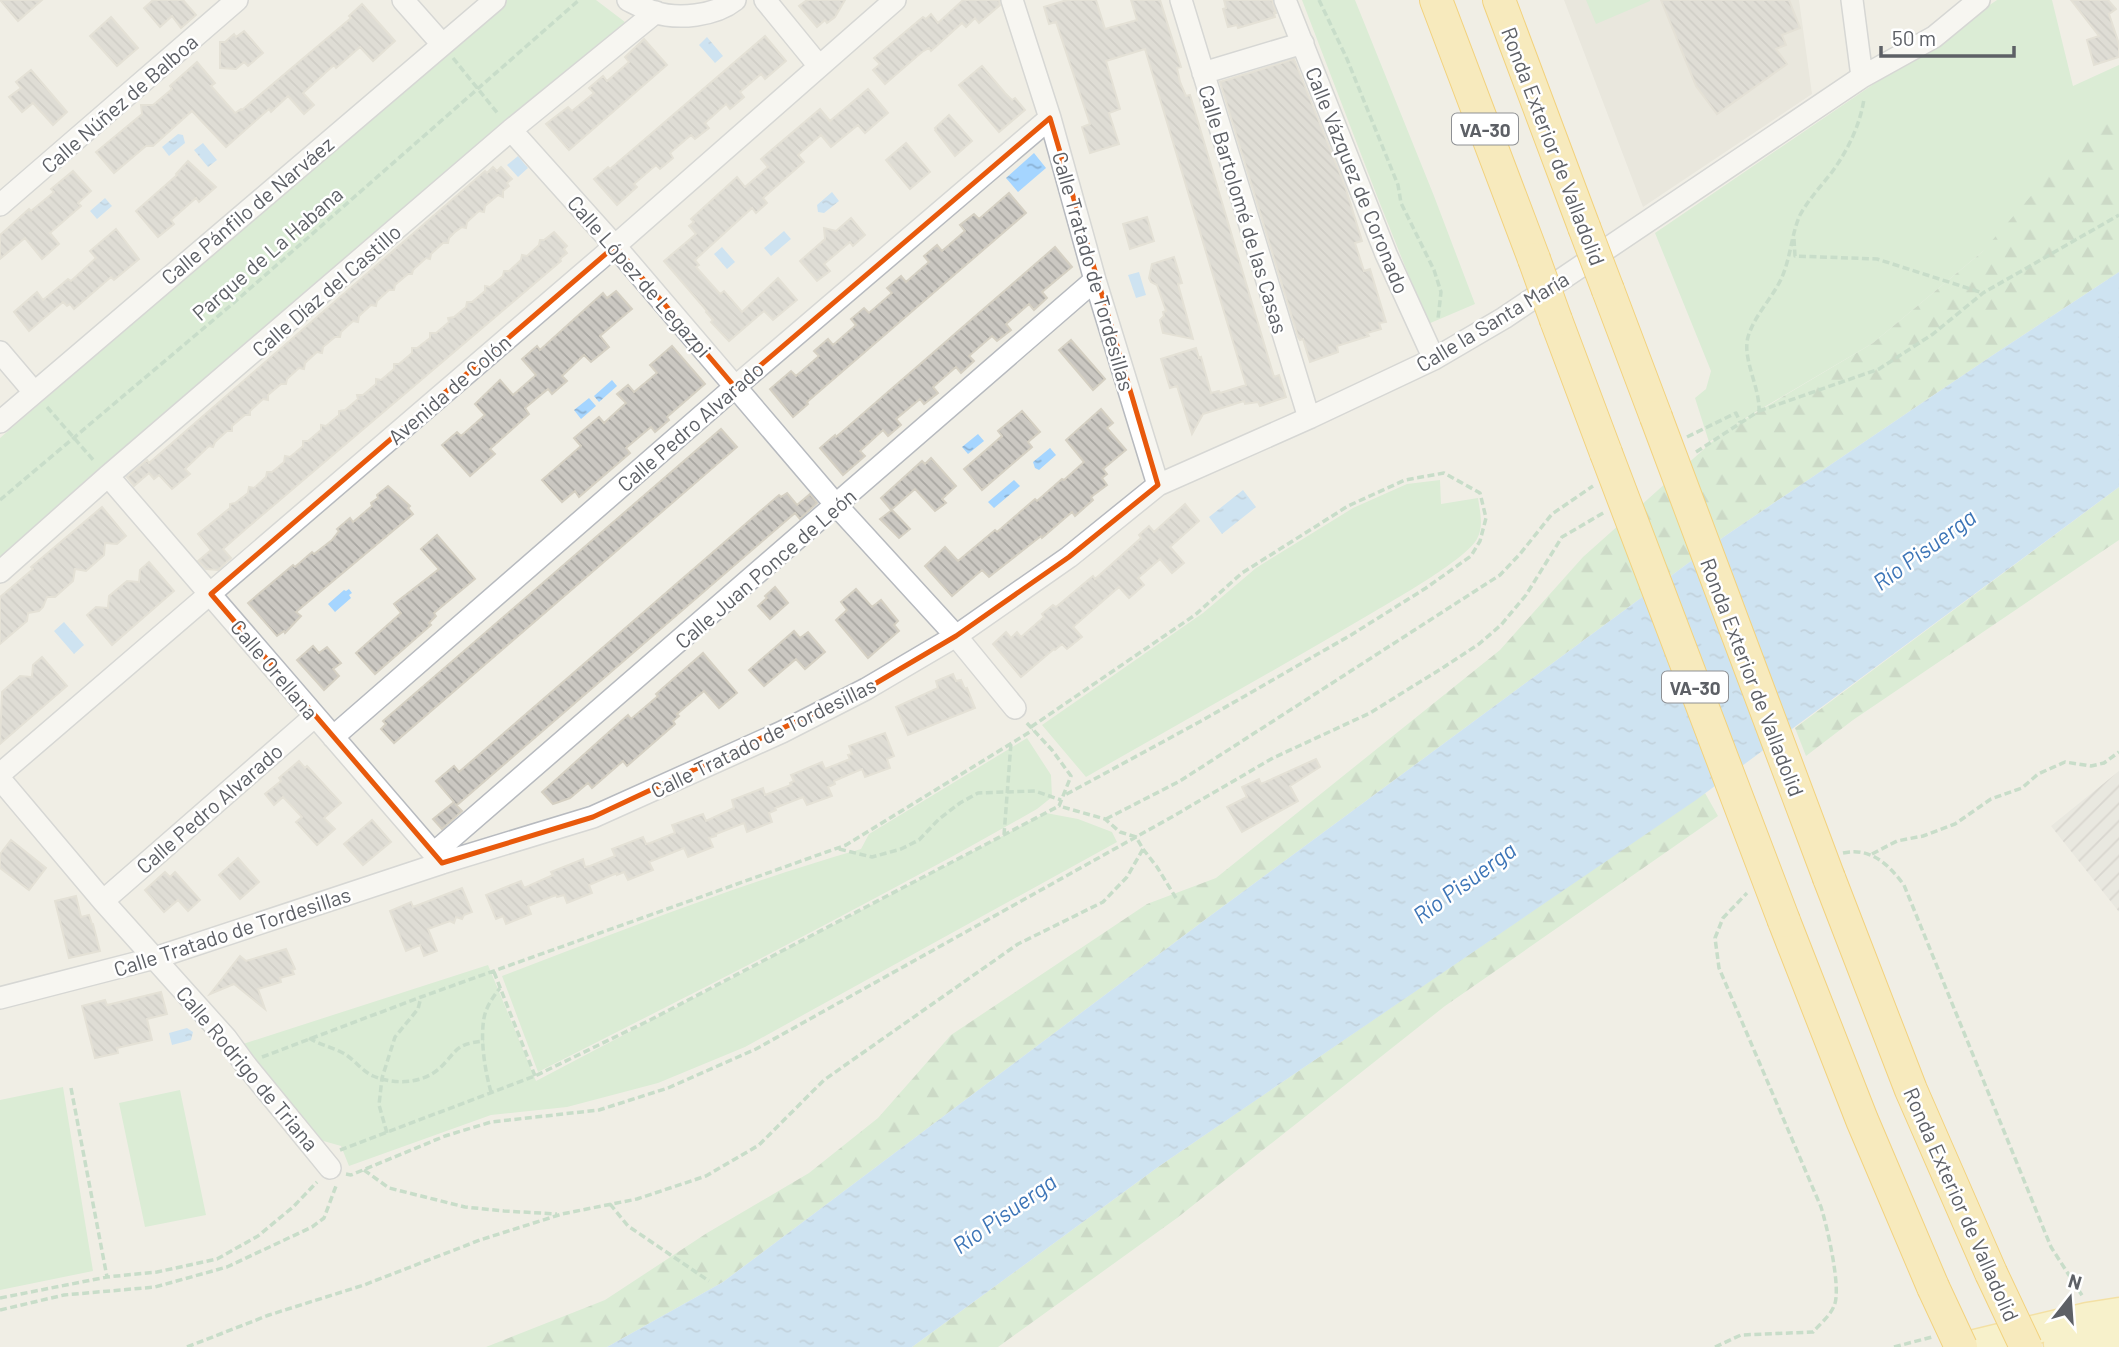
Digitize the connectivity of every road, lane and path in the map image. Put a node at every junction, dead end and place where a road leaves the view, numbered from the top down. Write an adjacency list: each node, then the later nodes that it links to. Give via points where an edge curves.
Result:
1 (237, 0): 26 (street, Calle Núñez de Balboa)
2 (403, 0): 19 (street)
3 (495, 0): 19 (street, Calle Pánfilo de Narváez)
4 (579, 0): 23 (path, Parque de La Habana)
5 (628, 0): 17 (street)
6 (735, 0): 17 (street, via 707,13 681,16)
7 (895, 0): 20 (street, Avenida de Colón)
8 (1012, 0): 24 (street, Calle Tratado de Tordesillas)
9 (1181, 0): 21 (street, Calle Bartolomé de las Casas)
10 (1285, 0): 18 (street, Calle Vázquez de Coronado)
11 (1320, 0): 33 (path, via 1398,185 1401,203 1438,281)
12 (1436, 0): 43 (highway, VA-30, bridge, via 1556,320)
13 (1499, 0): 69 (highway, Ronda Exterior de Valladolid / VA-30, bridge, via 1656,416)
14 (1852, 0): 22 (street)
15 (1979, 0): 22 (street, Calle la Santa María, via 1934,37)
16 (764, 1): 20 (street)
17 (656, 12): 25 (street, Calle Díaz del Castillo)
18 (1303, 43): 21 (street); 33 (street, Calle Vázquez de Coronado, via 1386,254)
19 (442, 44): 23 (path); 35 (street, Calle Pánfilo de Narváez)
20 (819, 66): 29 (street, Avenida de Colón)
21 (1203, 73): 37 (street, Calle Bartolomé de las Casas)
22 (1862, 77): 28 (path, via 1865,97 1857,129 1833,171 1813,194); 33 (street, Calle la Santa María, via 1504,318)
23 (479, 88): 25 (path); 40 (path, Parque de La Habana)
24 (1050, 118): 30 (street, Calle Tratado de Tordesillas); 34 (street, Calle Pedro Alvarado)
25 (511, 130): 29 (street, Calle López de Legazpi); 44 (street, Calle Díaz del Castillo)
26 (0, 205)
27 (2119, 215): 31 (path)
28 (1794, 235): 31 (path, via 1795,257 1877,259); 36 (path, via 1784,274 1747,340)
29 (615, 246): 34 (street, Calle López de Legazpi); 50 (street, Avenida de Colón)
30 (1095, 281): 45 (street, Calle Tratado de Tordesillas); 47 (street, Calle Juan Ponce de León)
31 (1983, 293): 36 (path, via 1933,334 1879,369)
32 (0, 352): 35 (street)
33 (1440, 356): 37 (street, Calle la Santa María)
34 (735, 387): 47 (street, Calle López de Legazpi); 55 (street, Calle Pedro Alvarado)
35 (34, 392): 38 (street, Calle Pánfilo de Narváez); 40 (path)
36 (1759, 411): 39 (path)
37 (1309, 418): 45 (street, Calle la Santa María)
38 (0, 422)
39 (1740, 422): 41 (path, via 1736,413); 42 (path)
40 (73, 438): 44 (path); 46 (path, Parque de La Habana)
41 (1678, 441)
42 (1690, 455)
43 (1604, 467): 62 (path, via 1552,513 1500,575 1180,781); 101 (highway, VA-30, bridge, via 1862,1120)
44 (108, 477): 49 (street, Calle Díaz del Castillo); 50 (street, Calle Orellana)
45 (1158, 485): 51 (street, Calle Tratado de Tordesillas, via 1069,557)
46 (0, 500)
47 (837, 506): 51 (street, Calle López de Legazpi); 68 (street, Calle Juan Ponce de León)
48 (1613, 507): 64 (path, via 1562,537 1526,595 1479,644 1370,713 1273,758)
49 (0, 572)
50 (211, 594): 53 (street, Calle Orellana); 58 (street, Avenida de Colón)
51 (956, 636): 52 (street, Calle López de Legazpi); 68 (street, Calle Tratado de Tordesillas, via 782,733 593,817)
52 (1015, 708)
53 (315, 716): 55 (street, Calle Orellana); 72 (street, Calle Pedro Alvarado)
54 (1033, 730): 56 (path); 60 (path, via 1071,776); 60 (path, via 1031,727 1195,615 1242,573 1348,506 1405,480 1444,473 1480,494 1486,518 1471,556 1351,635)
55 (333, 737): 68 (street, Calle Orellana)
56 (1011, 743): 59 (path); 65 (path)
57 (2119, 752): 67 (path, via 2091,766 2065,762 2038,774 2022,788 1991,799 1955,824 1897,841)
58 (0, 776): 72 (street, Calle Rodrigo de Triana)
59 (1007, 791): 60 (path, via 1035,791); 63 (path); 65 (path, via 978,793 901,849 872,857)
60 (1062, 798): 61 (path)
61 (1059, 806): 62 (path); 63 (path)
62 (1105, 819): 64 (path, via 1120,832)
63 (1004, 835): 81 (path)
64 (1136, 837): 66 (path); 87 (path, via 756,1049 668,1088 599,1110 491,1122)
65 (837, 848): 74 (path)
66 (1143, 849): 71 (path); 89 (path, via 1127,877 1103,902 1018,944 824,1080 759,1145 706,1176)
67 (1871, 855): 69 (path, via 1852,851); 93 (path, via 1889,865 1905,885 2051,1247)
68 (438, 858): 73 (street, Calle Tratado de Tordesillas)
69 (1834, 866): 103 (highway, Ronda Exterior de Valladolid / VA-30, bridge, via 1911,1090)
70 (1753, 889): 100 (path, via 1723,918 1715,938 1719,968 1821,1207 1829,1231 1835,1305 1813,1332 1741,1335)
71 (1176, 898)
72 (103, 901): 73 (street, Calle Rodrigo de Triana)
73 (155, 958): 77 (street, Calle Tratado de Tordesillas); 80 (street, Calle Rodrigo de Triana)
74 (494, 972): 75 (path); 76 (path)
75 (500, 988): 79 (path, via 484,1018); 81 (path)
76 (421, 997): 78 (path); 82 (path, via 418,1009 395,1037)
77 (0, 998)
78 (309, 1038): 80 (path); 82 (path)
79 (484, 1041): 82 (path, via 458,1047 426,1077 412,1082); 84 (path, via 484,1069)
80 (245, 1064): 86 (street, Calle Rodrigo de Triana)
81 (535, 1076): 84 (path)
82 (382, 1078): 85 (path, via 379,1105)
83 (71, 1088): 91 (path)
84 (491, 1092): 85 (path)
85 (387, 1133): 86 (path)
86 (335, 1167): 91 (path, via 258,1236 218,1259); 95 (path, via 324,1218 227,1267 155,1287 64,1295)
87 (363, 1170): 88 (path); 90 (path, via 388,1188 465,1207)
88 (351, 1175)
89 (610, 1204): 90 (path); 92 (path, via 628,1226)
90 (562, 1214): 99 (path)
91 (107, 1277): 94 (path)
92 (709, 1281)
93 (2081, 1294)
94 (0, 1298)
95 (0, 1310)
96 (2119, 1312): 98 (main road, via 2087,1317)
97 (2119, 1333): 98 (main road)
98 (2048, 1337): 101 (main road); 102 (main road)
99 (187, 1347)
100 (1715, 1347)
101 (1961, 1347)
102 (1991, 1347)
103 (2026, 1347)

